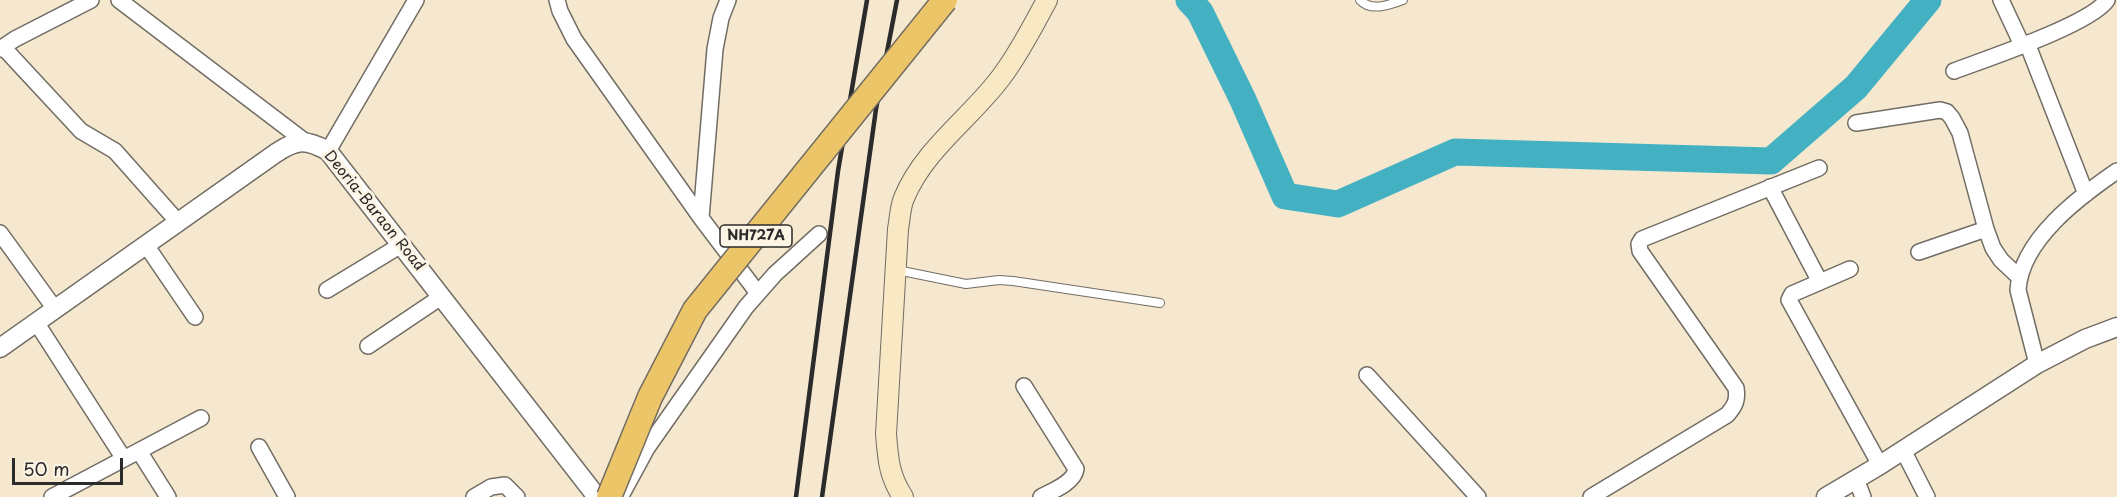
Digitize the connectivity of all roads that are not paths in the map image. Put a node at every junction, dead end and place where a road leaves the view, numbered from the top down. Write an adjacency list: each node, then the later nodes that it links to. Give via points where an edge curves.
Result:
1 (91, 0): 13 (street)
2 (119, 0): 16 (street)
3 (416, 0): 17 (street)
4 (557, 0): 22 (street, via 574,39)
5 (728, 0): 22 (street, via 715,49)
6 (945, 0): 54 (highway, NH727A, bridge, via 695,310)
7 (1047, 0): 31 (main road, via 1002,77 912,180 902,200)
8 (1360, 0): 9 (lane, via 1375,7)
9 (1403, 0)
10 (2001, 0): 12 (street)
11 (2107, 0): 12 (street, via 2094,13)
12 (2024, 44): 14 (street); 21 (street)
13 (1, 48): 23 (street, via 81,131 116,151)
14 (1954, 71)
15 (1856, 123): 24 (street, via 1947,112 1960,133)
16 (303, 140): 17 (street, Deoria-Baraon Road); 23 (street, via 288,145)
17 (328, 150): 28 (street, Deoria-Baraon Road)
18 (1819, 168): 20 (street)
19 (2117, 171): 21 (street)
20 (1770, 187): 33 (street); 64 (street, via 1651,234 1639,243 1640,251 1736,388 1737,398 1727,415)
21 (2086, 194): 32 (street, via 2044,232)
22 (701, 218): 35 (street)
23 (178, 222): 27 (street)
24 (1986, 229): 29 (street); 32 (street, via 2001,260)
25 (0, 233): 38 (street)
26 (819, 234): 35 (street)
27 (146, 245): 38 (street); 39 (street)
28 (401, 245): 34 (street); 36 (street, Deoria-Baraon Road)
29 (1919, 252)
30 (1851, 269): 33 (street)
31 (895, 270): 37 (lane, via 966,284 1013,281); 61 (main road, via 886,434 888,463)
32 (2019, 277): 44 (street, via 2018,290)
33 (1820, 282): 52 (street, via 1791,294 1789,300)
34 (327, 290)
35 (757, 292): 60 (street, via 647,448)
36 (441, 297): 43 (street); 54 (street, Deoria-Baraon Road)
37 (1160, 303)
38 (55, 309): 40 (street)
39 (195, 317)
40 (36, 322): 42 (street); 51 (street)
41 (2117, 327): 44 (street)
42 (2, 342)
43 (368, 346)
44 (2037, 364): 49 (street)
45 (1367, 375): 63 (street)
46 (1024, 386): 62 (street, via 1076,469 1071,480)
47 (201, 418): 50 (street)
48 (259, 447): 57 (street)
49 (1903, 450): 52 (street); 67 (street)
50 (139, 451): 51 (street); 56 (street)
51 (124, 459): 55 (street)
52 (1880, 465): 53 (street)
53 (1856, 479): 65 (street); 66 (street)
54 (598, 496)
55 (52, 497)
56 (168, 497)
57 (287, 497)
58 (474, 497): 59 (street, via 498,484 505,485)
59 (517, 497)
60 (620, 497)
61 (903, 497)
62 (1041, 497)
63 (1479, 497)
64 (1591, 497)
65 (1826, 497)
66 (1863, 497)
67 (1927, 497)

